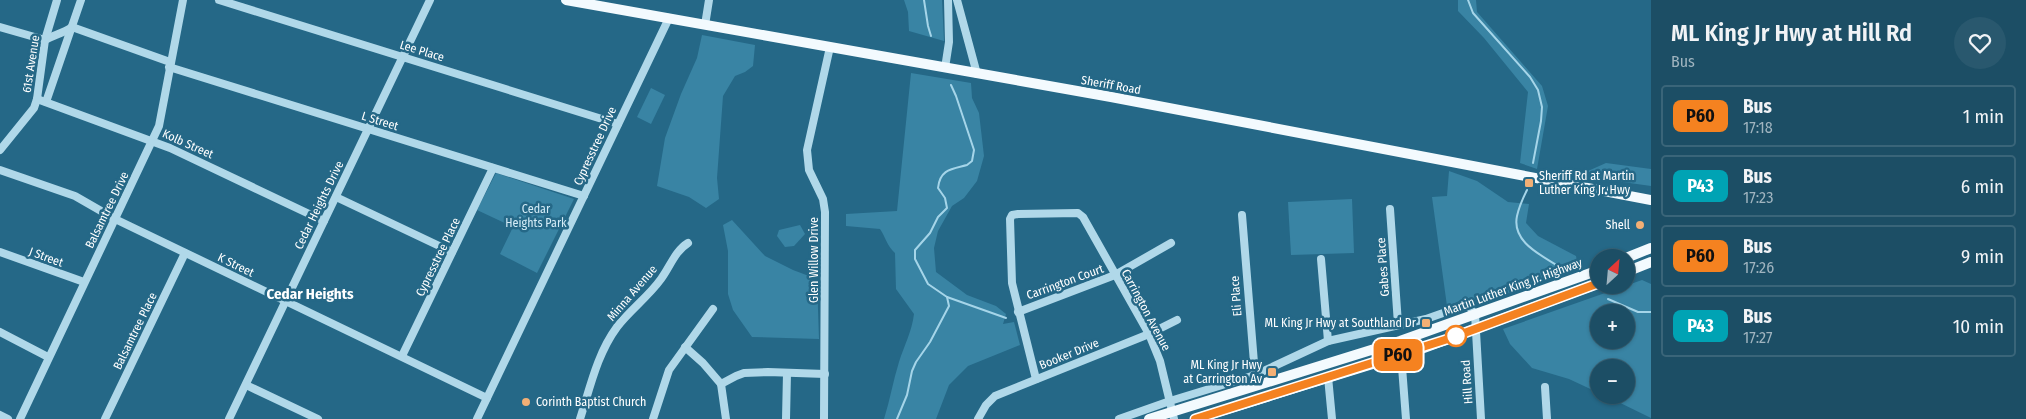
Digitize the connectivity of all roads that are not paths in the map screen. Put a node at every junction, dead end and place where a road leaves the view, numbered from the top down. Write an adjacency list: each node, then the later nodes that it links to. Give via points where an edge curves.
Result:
1 (57, 0): 14 (street, 61st Avenue)
2 (81, 0): 12 (street, 61st Avenue)
3 (182, 0): 17 (street, Balsamtree Drive)
4 (219, 0): 16 (street, Lee Place)
5 (430, 0): 16 (street, Cedar Heights Drive)
6 (566, 0): 10 (main road, Sheriff Road)
7 (709, 0): 11 (street)
8 (948, 0): 18 (street, via 949,42)
9 (957, 0): 19 (street)
10 (669, 18): 11 (main road, Sheriff Road); 22 (street, Cypresstree Drive)
11 (705, 25): 15 (main road, Sheriff Road)
12 (72, 27): 14 (street); 17 (street, L Street); 21 (street, 61st Avenue)
13 (0, 28): 14 (street)
14 (45, 40): 20 (street, 61st Avenue)
15 (830, 47): 18 (main road, Sheriff Road); 64 (street, Glen Willow Drive, via 807,158 825,212)
16 (403, 57): 22 (street, Lee Place); 23 (street, Cedar Heights Drive)
17 (170, 65): 23 (street, L Street); 24 (street, Balsamtree Drive, via 160,124)
18 (945, 68): 19 (main road, Sheriff Road)
19 (977, 74): 30 (main road, Sheriff Road)
20 (37, 99): 21 (street, Kolb Street); 25 (street, 61st Avenue, via 34,108)
21 (46, 102): 24 (street, Kolb Street)
22 (618, 124): 28 (street, Cypresstree Drive)
23 (368, 129): 26 (street, L Street); 29 (street, Cedar Heights Drive)
24 (152, 140): 33 (street, Balsamtree Drive); 34 (street, Kolb Street)
25 (0, 150)
26 (493, 168): 28 (street, L Street); 40 (street, Cypresstree Place)
27 (0, 170): 33 (street, K Street, via 80,198)
28 (584, 196): 71 (street, Cypresstree Drive)
29 (336, 197): 34 (street, Cedar Heights Drive); 40 (street)
30 (1651, 200)
31 (1390, 209): 54 (street, Gabes Place)
32 (1242, 216): 65 (street, Eli Place)
33 (115, 219): 39 (street, K Street); 47 (street, Balsamtree Drive)
34 (324, 221): 49 (street, Cedar Heights Drive)
35 (688, 243): 80 (street, Minna Avenue, via 679,250 660,281 610,337 598,362)
36 (1171, 243): 46 (street, Carrington Court)
37 (1651, 248): 41 (main road)
38 (0, 252): 47 (street, J Street)
39 (185, 252): 49 (street, K Street); 76 (street, Balsamtree Place)
40 (452, 252): 61 (street, Cypresstree Place)
41 (1635, 254)
42 (1321, 259): 58 (street)
43 (1651, 262): 44 (main road)
44 (1635, 268)
45 (1590, 273): 52 (main road, Martin Luther King Jr. Highway)
46 (1116, 275): 51 (street, Carrington Court); 51 (street, Carrington Avenue, via 1083,217 1076,212 1018,214 1011,217 1009,223 1012,283); 57 (street, Carrington Avenue)
47 (84, 282): 62 (street, Balsamtree Drive)
48 (1590, 286): 55 (main road)
49 (286, 301): 61 (street, K Street); 69 (street, Cedar Heights Drive)
50 (713, 309): 59 (street)
51 (1018, 312): 67 (street)
52 (1475, 314): 54 (street, via 1463,306 1426,319); 55 (street, Hill Road); 72 (main road, Martin Luther King Jr. Highway, via 1400,341)
53 (1177, 320): 57 (street, Booker Drive)
54 (1398, 324): 58 (street)
55 (1476, 329): 60 (main road); 91 (street, Hill Road)
56 (0, 332): 62 (street)
57 (1149, 334): 67 (street, Booker Drive); 72 (street, Carrington Avenue)
58 (1328, 341): 65 (street)
59 (685, 347): 68 (street); 81 (street, via 667,373)
60 (1401, 354): 66 (main road); 90 (street)
61 (402, 356): 71 (street, K Street)
62 (48, 357): 75 (street, Balsamtree Drive)
63 (787, 373): 64 (street); 68 (street, via 744,374); 83 (street)
64 (825, 374): 84 (street, Glen Willow Drive)
65 (1254, 376): 72 (street)
66 (1328, 377): 88 (main road); 89 (street)
67 (1036, 379): 85 (street, Booker Drive, via 991,399)
68 (721, 384): 82 (street)
69 (246, 385): 77 (street, Cedar Heights Drive); 78 (street)
70 (1545, 387): 92 (street)
71 (487, 398): 79 (street, Cypresstree Drive)
72 (1173, 410): 86 (street); 87 (main road, Martin Luther King Jr. Highway)
73 (0, 415): 74 (street)
74 (8, 419)
75 (20, 419)
76 (105, 419)
77 (229, 419)
78 (318, 419)
79 (477, 419)
80 (580, 419)
81 (653, 419)
82 (726, 419)
83 (786, 419)
84 (824, 419)
85 (978, 419)
86 (1119, 419)
87 (1149, 419)
88 (1195, 419)
89 (1332, 419)
90 (1406, 419)
91 (1481, 419)
92 (1548, 419)

